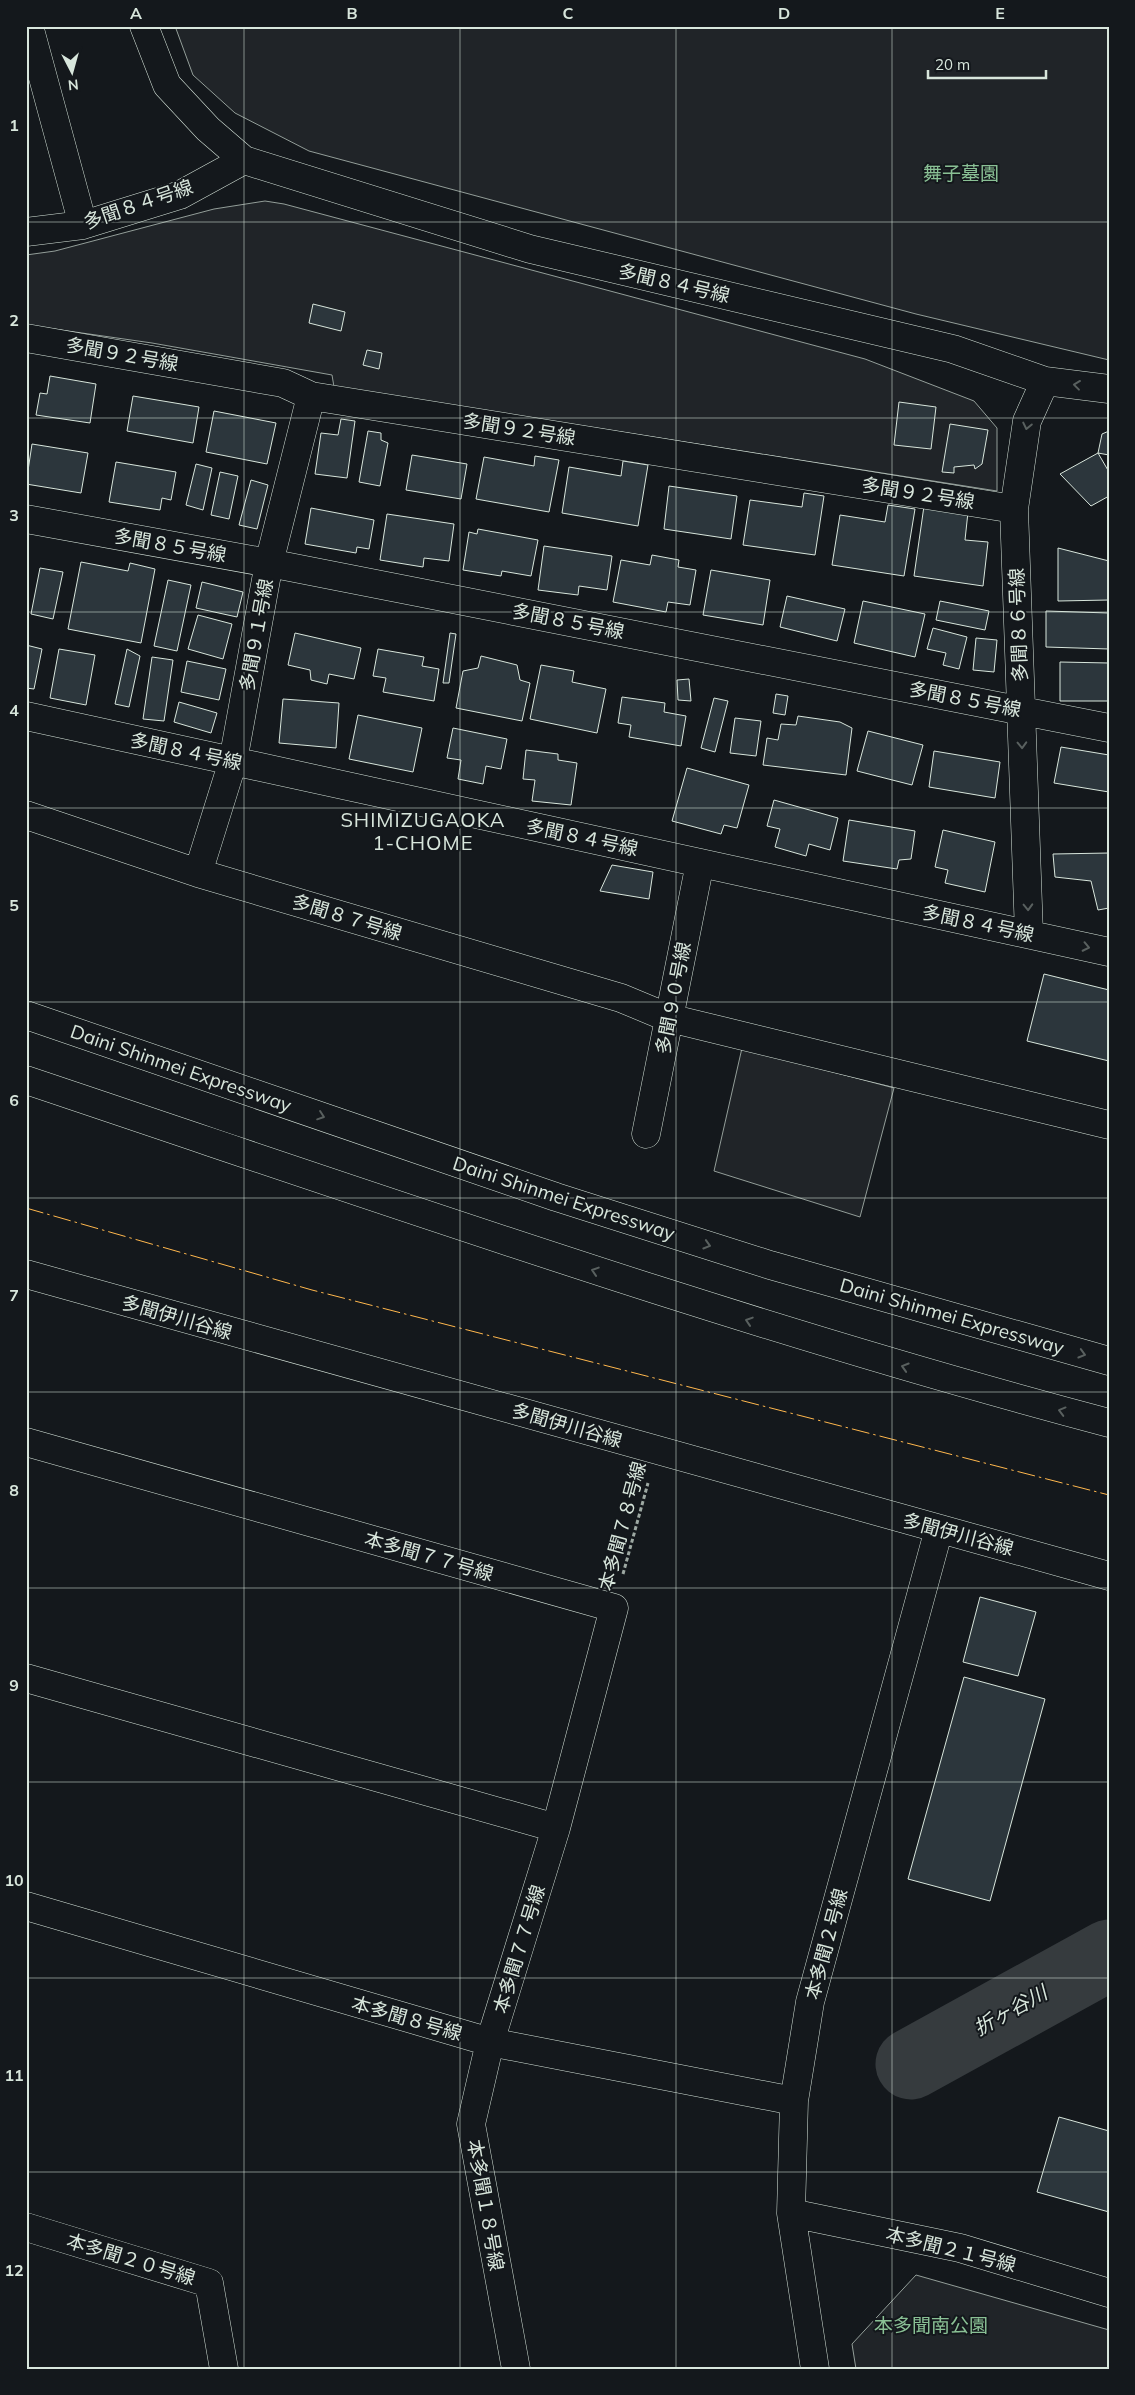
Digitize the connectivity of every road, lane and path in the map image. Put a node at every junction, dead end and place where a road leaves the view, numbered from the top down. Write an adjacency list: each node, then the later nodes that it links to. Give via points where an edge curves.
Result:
1 (29, 26): 3 (main road)
2 (144, 26): 4 (main road, 多聞８４号線, via 166,85)
3 (32, 61): 5 (main road)
4 (244, 160): 5 (main road, 多聞８４号線, via 180,195); 8 (main road, 多聞８４号線, via 530,249 953,349)
5 (83, 225): 6 (main road, 多聞８４号線)
6 (26, 232)
7 (26, 338): 10 (main road, 多聞９２号線, via 283,383)
8 (1045, 381): 9 (main road, 多聞８４号線, one-way to 8); 11 (main road, 多聞８６号線, one-way to 11, via 1027,421)
9 (1109, 389)
10 (311, 396): 11 (main road, 多聞９２号線); 13 (main road, 多聞９１号線)
11 (1014, 509): 14 (main road, 多聞８６号線)
12 (26, 519): 13 (main road, 多聞８５号線)
13 (269, 563): 14 (main road, 多聞８５号線); 17 (main road, 多聞９１号線)
14 (1021, 710): 16 (main road, 多聞８５号線); 21 (main road, 多聞８６号線, one-way to 21)
15 (26, 716): 17 (main road, 多聞８４号線)
16 (1109, 728)
17 (233, 761): 19 (main road, 多聞８４号線); 20 (main road, 多聞９１号線)
18 (26, 815): 20 (main road, 多聞８７号線)
19 (700, 863): 21 (main road, 多聞８４号線); 24 (main road, 多聞９０号線)
20 (198, 873): 24 (main road, 多聞８７号線, via 621,998)
21 (1028, 934): 22 (main road, 多聞８４号線, one-way to 22)
22 (1109, 952)
23 (26, 1015): 29 (main road, Daini Shinmei Expressway, one-way to 29, via 556,1198 770,1264)
24 (669, 1018): 26 (main road, 多聞８７号線); 27 (main road, 多聞９０号線)
25 (26, 1080): 30 (main road, one-way to 25, via 969,1386 749,1321)
26 (1109, 1125)
27 (646, 1134)
28 (26, 1274): 32 (main road, 多聞伊川谷線)
29 (1109, 1361)
30 (1109, 1423)
31 (26, 1442): 35 (main road, 本多聞７７号線)
32 (657, 1450): 33 (main road, 多聞伊川谷線); 35 (path, 本多聞７８号線)
33 (939, 1529): 34 (main road, 多聞伊川谷線); 40 (main road, 本多聞２号線, via 810,2002)
34 (1109, 1576)
35 (614, 1608): 37 (main road, 本多聞７７号線)
36 (26, 1678): 37 (main road)
37 (556, 1828): 39 (main road, 本多聞７７号線)
38 (26, 1906): 39 (main road, 本多聞８号線)
39 (490, 2042): 40 (main road, 本多聞８号線); 45 (main road, 本多聞１８号線, via 471,2124)
40 (794, 2101): 41 (main road, 本多聞２号線)
41 (791, 2213): 43 (main road, 本多聞２１号線, via 960,2248); 46 (main road, 本多聞２号線)
42 (26, 2227): 44 (main road, 本多聞２０号線, via 209,2283)
43 (1109, 2293)
44 (224, 2369)
45 (516, 2369)
46 (815, 2369)

